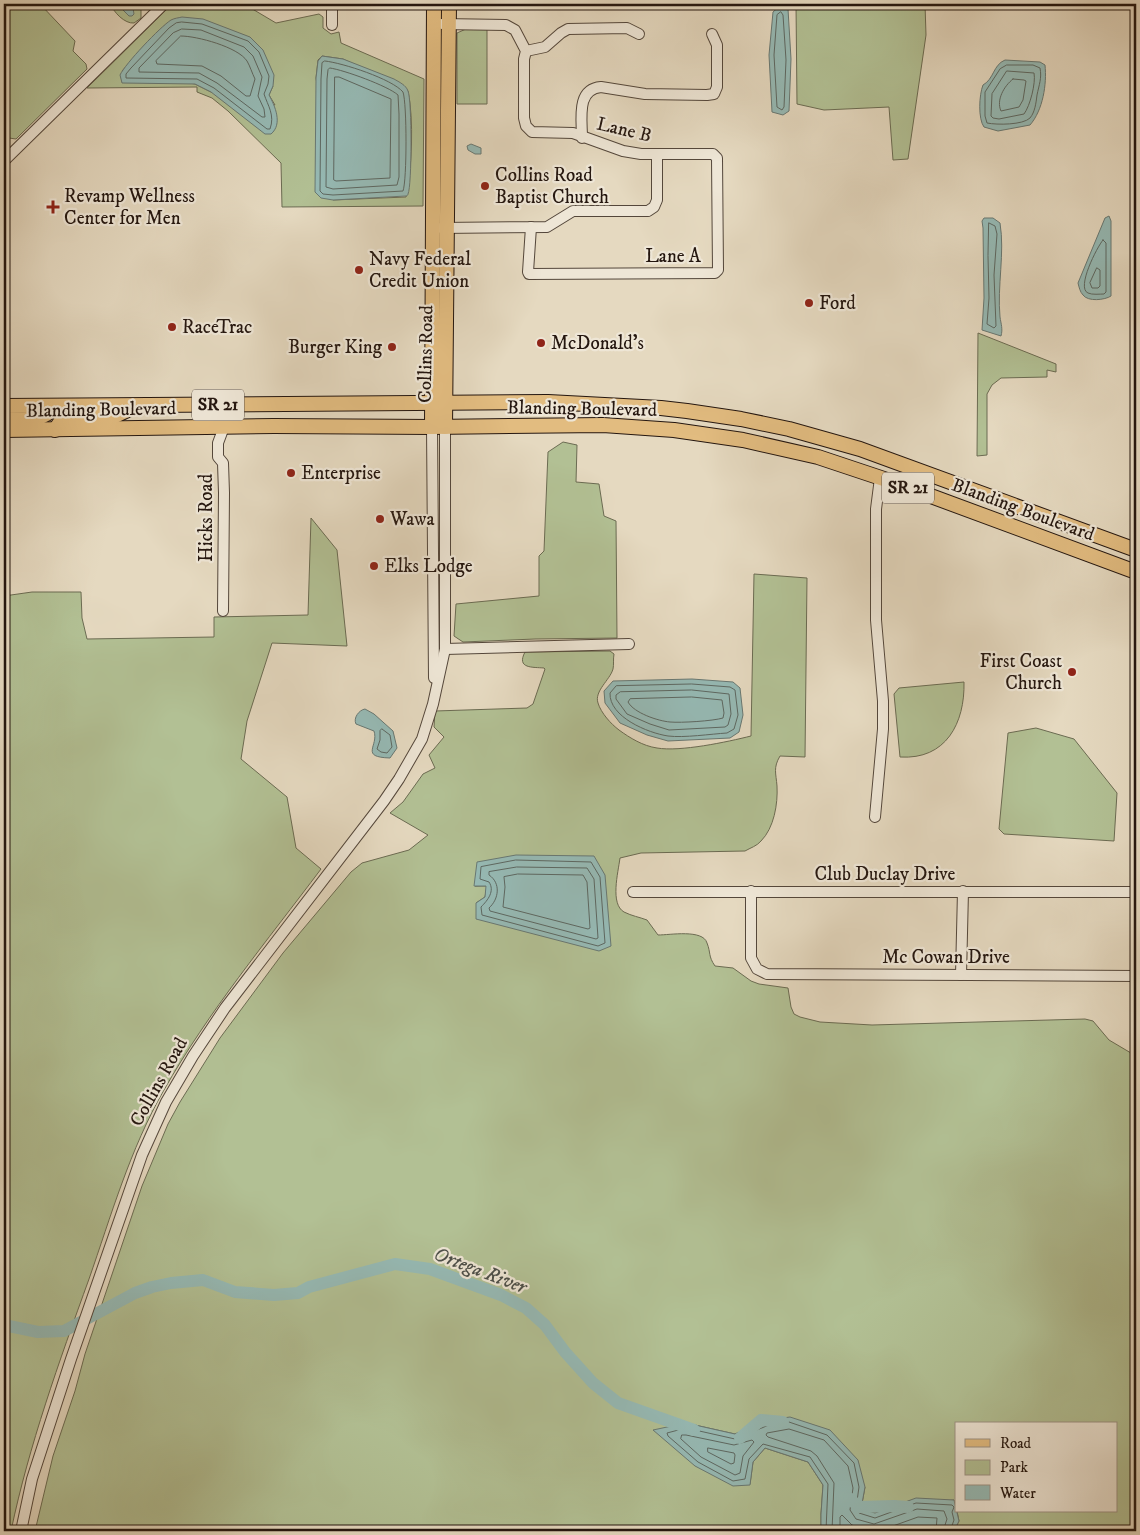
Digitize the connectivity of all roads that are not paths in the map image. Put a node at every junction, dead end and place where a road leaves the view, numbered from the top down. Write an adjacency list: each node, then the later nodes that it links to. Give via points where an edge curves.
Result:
1 (164, 4): 13 (street)
2 (332, 4): 7 (street)
3 (434, 4): 5 (main road, Collins Road)
4 (449, 4): 6 (main road, Collins Road)
5 (434, 24): 6 (street); 14 (main road, Collins Road)
6 (449, 24): 10 (street, via 506,25 515,30); 16 (main road, Collins Road)
7 (332, 25)
8 (640, 34): 10 (street, via 627,28 568,29 545,47)
9 (712, 34): 11 (street, Lane B, via 717,45 717,87 714,94 645,94 594,88 588,91 582,102)
10 (526, 51): 11 (street, Lane B, via 525,121 528,129 532,132 573,133)
11 (582, 138): 12 (street, Lane B, via 623,151)
12 (657, 155): 15 (street, Lane B, via 657,200 651,210 573,211 547,227); 15 (street, Lane A, via 716,156 718,270 715,273 530,274)
13 (4, 161)
14 (432, 227): 16 (street); 17 (main road, Collins Road)
15 (531, 227): 16 (street)
16 (446, 228): 17 (main road, Collins Road)
17 (438, 402): 18 (main road, Blanding Boulevard / SR 21); 21 (main road, Blanding Boulevard / SR 21); 25 (main road, Collins Road)
18 (139, 405): 20 (main road, Blanding Boulevard / SR 21); 27 (main road, via 115,416 67,418 60,421)
19 (4, 406): 20 (main road, Blanding Boulevard / SR 21)
20 (57, 406): 22 (main road, via 41,418)
21 (632, 406): 23 (main road); 28 (main road, Blanding Boulevard / SR 21, via 741,419)
22 (4, 420)
23 (632, 426): 25 (main road, Blanding Boulevard / SR 21); 29 (main road, Blanding Boulevard / SR 21, via 734,439)
24 (224, 427): 25 (main road, Blanding Boulevard / SR 21); 27 (main road, Blanding Boulevard / SR 21); 35 (street, Hicks Road, via 218,443 218,457 223,463 224,493)
25 (438, 427): 37 (street, Collins Road); 38 (street, Collins Road)
26 (4, 430): 27 (main road, Blanding Boulevard / SR 21)
27 (55, 430)
28 (823, 438): 29 (main road); 31 (main road, Blanding Boulevard / SR 21)
29 (818, 457): 30 (main road, Blanding Boulevard / SR 21)
30 (880, 478): 32 (main road, Blanding Boulevard / SR 21); 39 (street, via 876,509 876,620 883,729)
31 (1005, 501): 32 (main road); 33 (main road, Blanding Boulevard / SR 21)
32 (998, 520): 34 (main road, Blanding Boulevard / SR 21)
33 (1136, 550)
34 (1136, 572)
35 (223, 611)
36 (628, 644): 37 (street)
37 (445, 649): 38 (street, Collins Road)
38 (433, 704): 46 (street, Collins Road, via 422,739 396,784 225,1008 178,1080 142,1155 93,1295 32,1479)
39 (876, 817)
40 (963, 891): 42 (street, Club Duclay Drive); 43 (street, Club Duclay Drive); 44 (street)
41 (634, 892): 42 (street, Club Duclay Drive)
42 (752, 892): 44 (street, Mc Cowan Drive, via 751,958 757,969 772,975)
43 (1136, 892)
44 (962, 975): 45 (street, Mc Cowan Drive)
45 (1136, 976)
46 (21, 1531)

